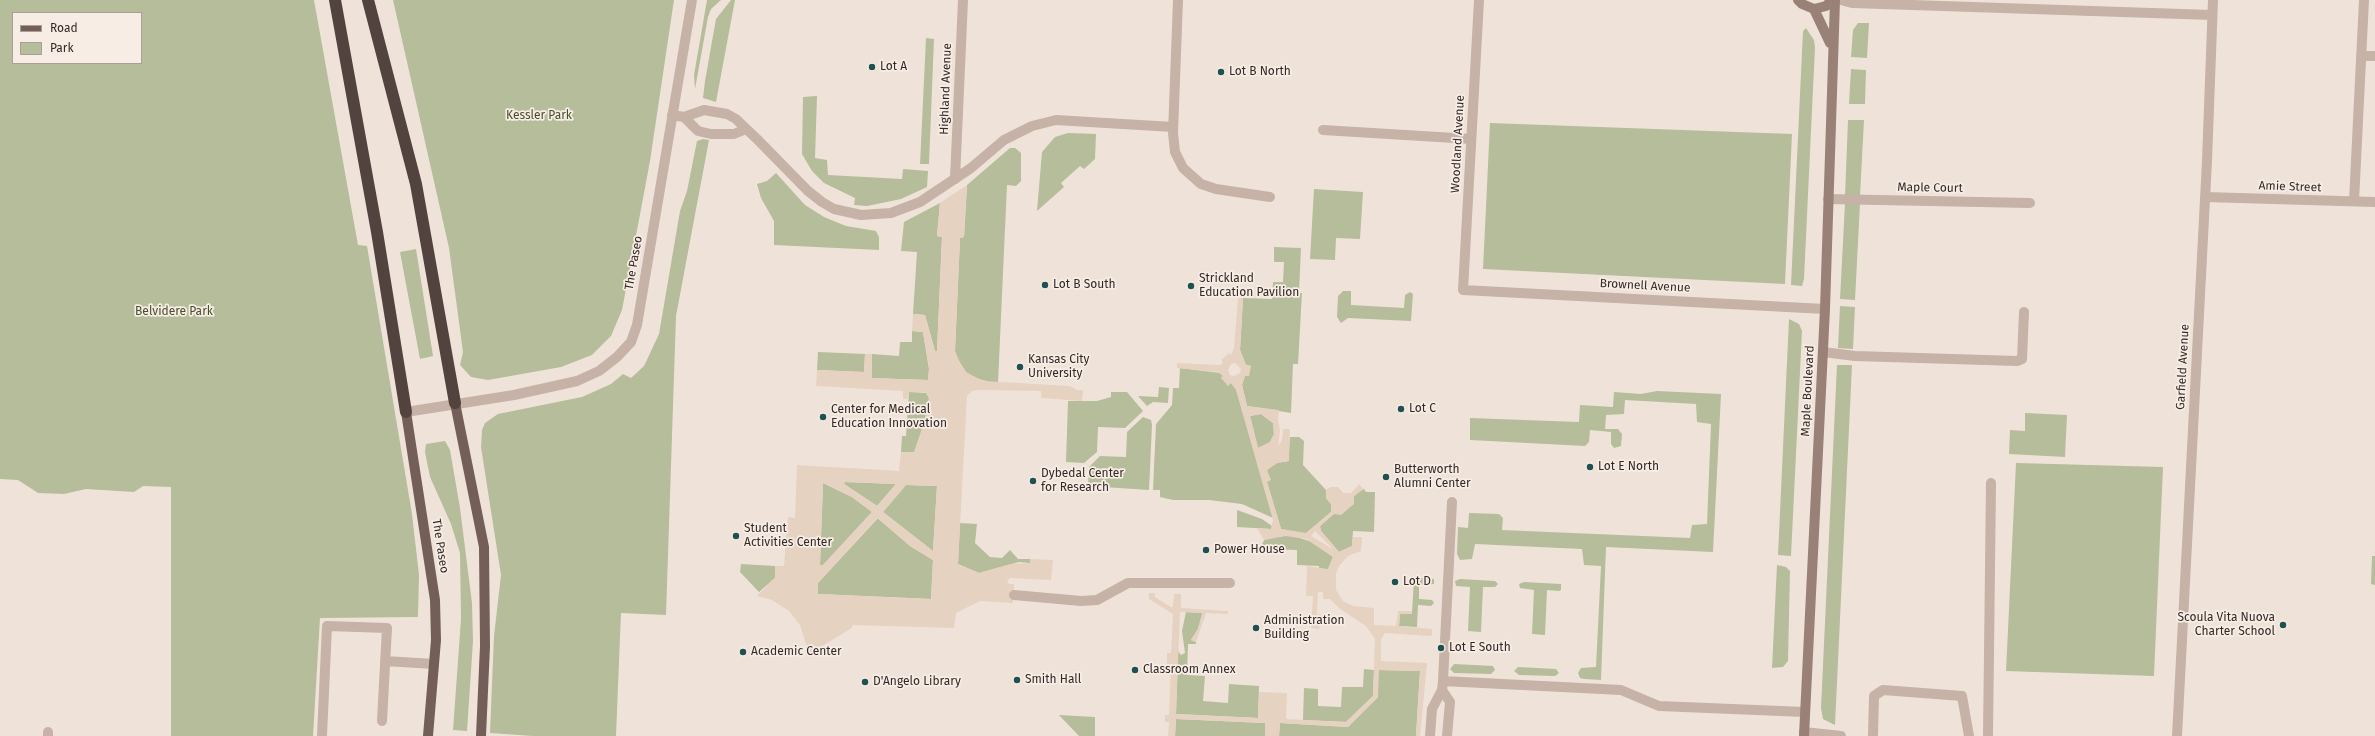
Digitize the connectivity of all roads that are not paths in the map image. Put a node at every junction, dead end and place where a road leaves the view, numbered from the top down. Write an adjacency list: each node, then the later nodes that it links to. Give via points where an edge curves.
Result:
1 (335, 0): 35 (highway)
2 (368, 0): 34 (highway, via 416,184)
3 (692, 0): 17 (street, The Paseo)
4 (963, 0): 23 (street, Highland Avenue)
5 (1178, 0): 19 (street)
6 (1479, 0): 22 (street, Woodland Avenue)
7 (1798, 0): 12 (street)
8 (1833, 0): 12 (street, Maple Boulevard, via 1826,6); 14 (street, Maple Boulevard)
9 (1841, 0): 13 (street, via 1852,3)
10 (2213, 0): 13 (street, Garfield Avenue)
11 (2364, 0): 15 (street)
12 (1814, 8): 14 (street, Maple Boulevard)
13 (2212, 15): 25 (street, Garfield Avenue)
14 (1832, 46): 26 (street, Maple Boulevard)
15 (2361, 56): 16 (street); 27 (street)
16 (2375, 56)
17 (672, 115): 18 (street); 34 (street, The Paseo, via 637,325 631,342 600,371 577,381 514,395)
18 (684, 117): 20 (street, via 704,110 727,114); 20 (street, via 698,131 711,134 734,134)
19 (1173, 127): 23 (street, via 1056,120 1016,133); 24 (street, via 1175,152 1183,168 1201,184 1216,189)
20 (746, 129): 23 (street, via 808,191 834,209 846,213 876,216 909,208)
21 (1323, 130): 22 (street)
22 (1471, 139): 30 (street, Woodland Avenue)
23 (955, 179)
24 (1270, 197)
25 (2205, 197): 27 (street, Amie Street); 55 (street, Garfield Avenue)
26 (1828, 199): 29 (street, Maple Court); 31 (street, Maple Boulevard)
27 (2354, 201): 28 (street, Amie Street)
28 (2375, 202)
29 (2030, 203)
30 (1463, 290): 31 (street, Brownell Avenue)
31 (1825, 309): 33 (street, Maple Boulevard)
32 (2024, 312): 33 (street, via 2022,359 2017,361 1855,356)
33 (1823, 352): 43 (street, Maple Boulevard)
34 (455, 403): 35 (street, The Paseo); 48 (main road, via 484,547 485,646)
35 (406, 412): 41 (main road, The Paseo, via 436,600)
36 (1991, 483): 54 (street)
37 (1452, 502): 42 (street)
38 (1230, 583): 39 (street, via 1128,583 1097,600 1081,601)
39 (1014, 596)
40 (385, 661): 41 (street); 44 (street); 46 (street, via 387,628 327,626)
41 (434, 664): 47 (main road, The Paseo)
42 (1442, 685): 43 (street, via 1621,690 1659,706); 49 (street, via 1432,709); 50 (street, via 1450,702)
43 (1805, 712): 45 (street, Maple Boulevard)
44 (382, 721)
45 (1804, 734): 51 (street)
46 (322, 736)
47 (428, 736)
48 (481, 736)
49 (1430, 736)
50 (1447, 736)
51 (1841, 736)
52 (1872, 736): 53 (street, via 1874,696 1883,690 1962,696)
53 (1969, 736)
54 (1988, 736)
55 (2177, 736)

